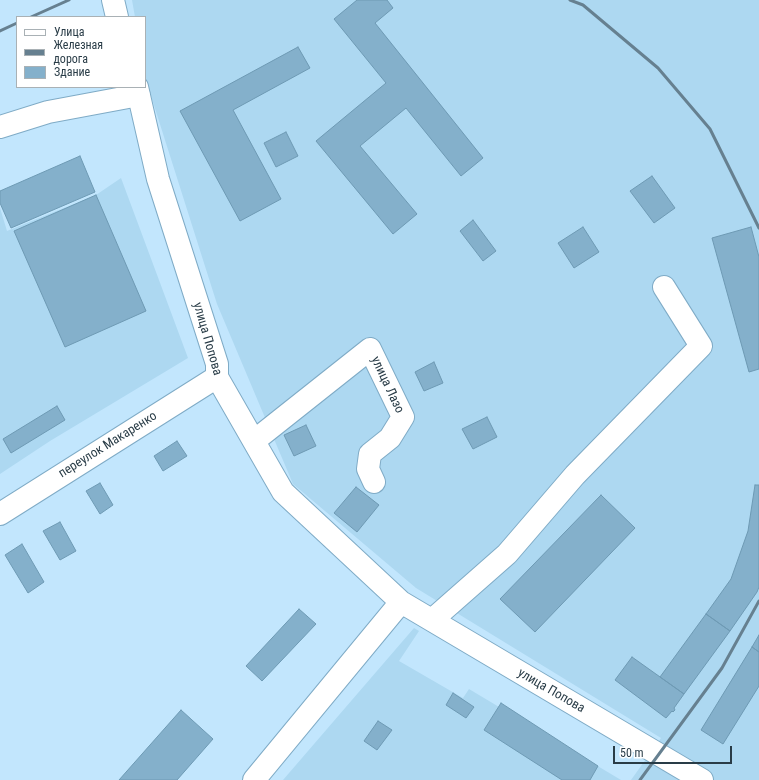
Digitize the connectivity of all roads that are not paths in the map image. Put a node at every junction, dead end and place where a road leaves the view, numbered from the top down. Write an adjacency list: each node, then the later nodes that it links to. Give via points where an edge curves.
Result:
1 (113, 0): 2 (street)
2 (117, 16)
3 (138, 91): 4 (street, via 48,112); 6 (street, улица Попова, via 158,179 217,364)
4 (0, 127)
5 (664, 287): 11 (street, via 701,346 575,476 507,554)
6 (217, 377): 7 (street, улица Попова); 9 (street, переулок Макаренко)
7 (254, 441): 8 (street, улица Лазо, via 370,349 403,416 390,438 370,454 368,469); 10 (street, улица Попова, via 283,492)
8 (374, 482)
9 (0, 514)
10 (401, 602): 11 (street, улица Попова); 12 (street)
11 (432, 620): 13 (street, улица Попова)
12 (254, 780)
13 (702, 780)

